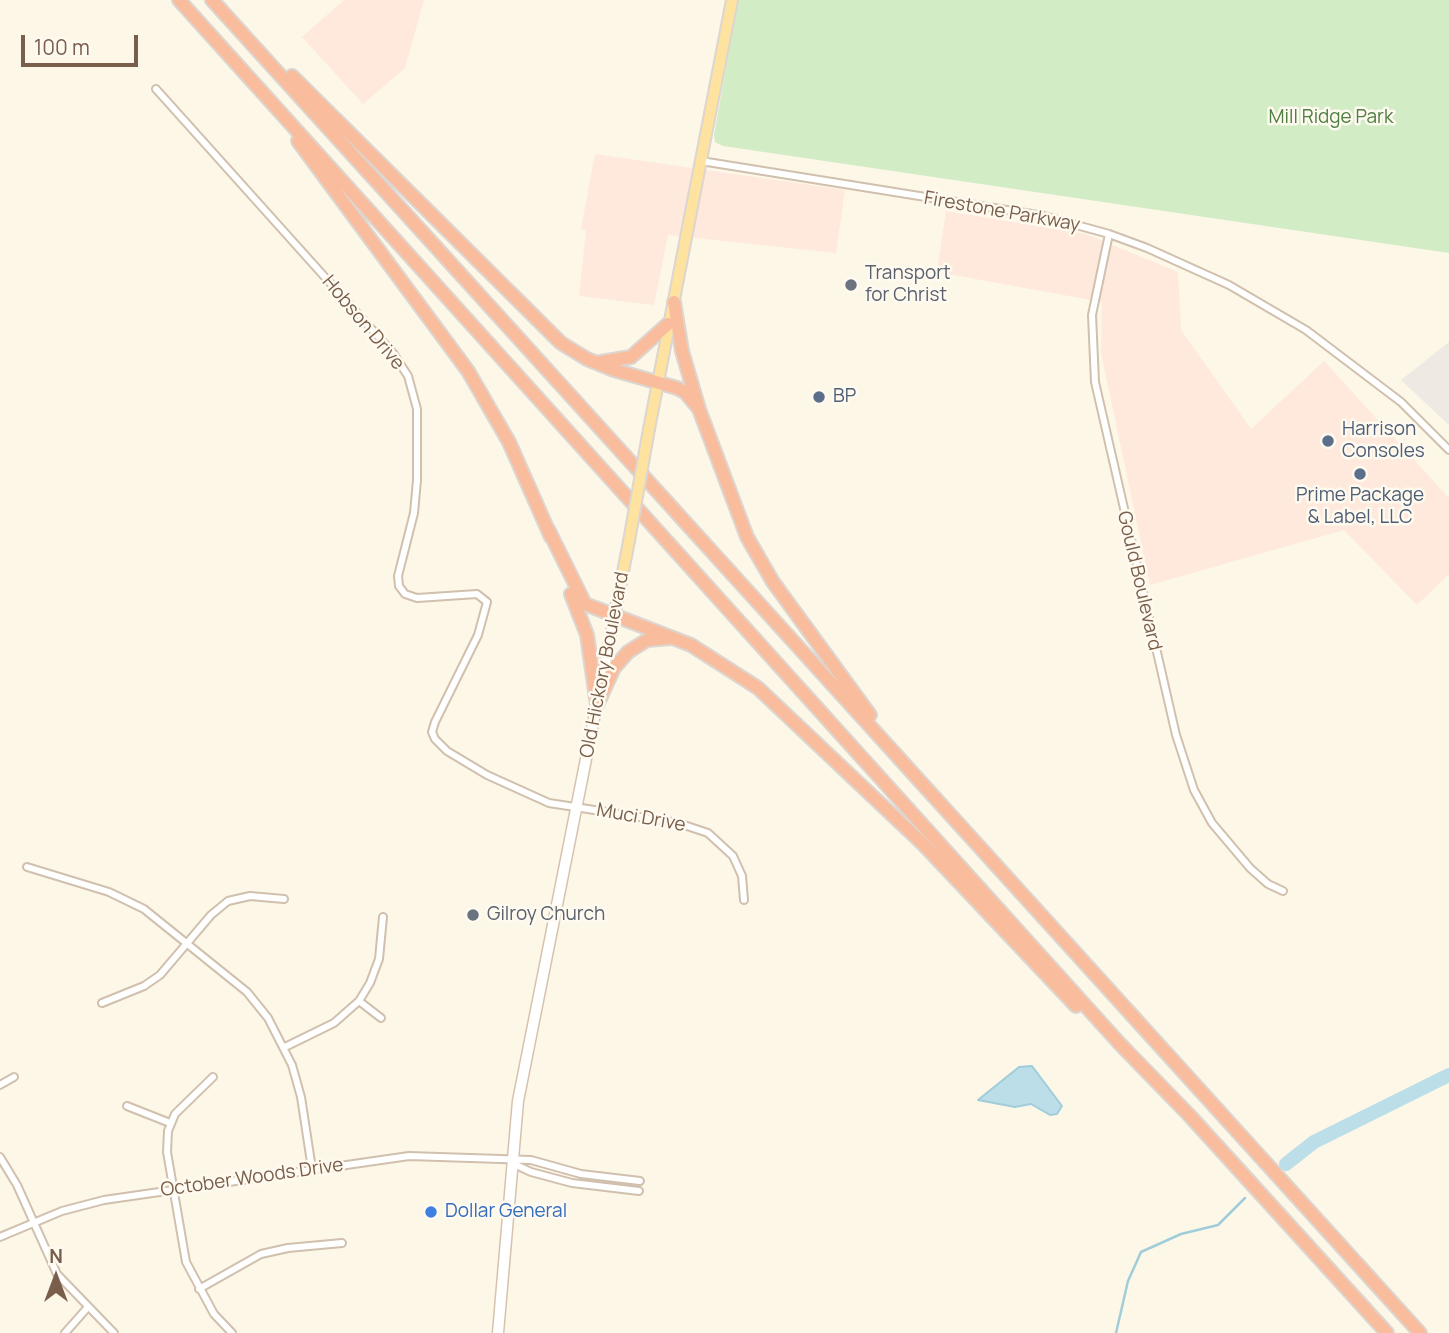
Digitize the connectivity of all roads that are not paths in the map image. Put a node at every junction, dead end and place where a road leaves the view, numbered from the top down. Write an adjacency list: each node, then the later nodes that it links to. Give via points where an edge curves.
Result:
1 (179, 0): 4 (highway)
2 (214, 0): 10 (highway, via 537,322); 18 (highway)
3 (732, 0): 6 (main road, Old Hickory Boulevard)
4 (251, 79): 14 (highway, via 468,370 509,442); 29 (highway)
5 (156, 89): 19 (street, Hobson Drive, via 393,353 410,382 418,422 416,493 399,586 417,598 477,594 486,602 483,624 442,703 433,736 447,751 505,785 549,803)
6 (701, 161): 7 (street, Firestone Parkway, via 1044,216); 8 (main road, Old Hickory Boulevard)
7 (1110, 234): 13 (street, Firestone Parkway, via 1229,285 1304,328 1372,378); 21 (street, Gould Boulevard, via 1092,315 1095,382 1176,735 1194,790 1212,822 1250,868)
8 (674, 302): 9 (main road, Old Hickory Boulevard); 12 (highway)
9 (668, 324): 10 (highway, via 631,357 611,362); 11 (main road, Old Hickory Boulevard)
10 (587, 359): 11 (highway)
11 (657, 383): 12 (highway, via 685,392); 15 (main road, Old Hickory Boulevard, bridge)
12 (699, 409): 18 (highway, via 747,537 773,582)
13 (1449, 450)
14 (548, 529): 15 (highway, via 583,601 594,609); 17 (highway, via 587,635)
15 (615, 613): 16 (highway); 17 (main road, Old Hickory Boulevard)
16 (682, 641): 17 (highway, via 653,639 633,648 619,661); 29 (highway, via 739,674 784,710 923,844 1064,995)
17 (597, 705): 19 (main road, Old Hickory Boulevard)
18 (928, 790): 52 (highway)
19 (577, 808): 23 (street, Muci Drive, via 678,823 708,833 733,856 742,876); 37 (main road, Old Hickory Boulevard, via 525,1061)
20 (27, 867): 25 (street, via 122,897)
21 (1283, 891)
22 (284, 899): 25 (street, via 250,896 228,901)
23 (744, 900)
24 (383, 917): 26 (street, via 376,968)
25 (190, 943): 27 (street, via 155,979); 30 (street, via 247,992)
26 (359, 1001): 28 (street); 30 (street, via 338,1021)
27 (102, 1003)
28 (381, 1018)
29 (1120, 1044): 51 (highway)
30 (285, 1047): 38 (street, via 299,1087)
31 (14, 1077): 33 (street)
32 (214, 1077): 35 (street)
33 (0, 1085)
34 (127, 1106): 35 (street)
35 (170, 1123): 40 (street, via 167,1152)
36 (0, 1157): 42 (street)
37 (511, 1162): 38 (street, October Woods Drive, via 421,1156); 39 (street, October Woods Drive, via 539,1161 581,1174); 41 (street, via 568,1182); 50 (main road, Old Hickory Boulevard)
38 (312, 1169): 40 (street, October Woods Drive)
39 (640, 1181)
40 (173, 1189): 42 (street, October Woods Drive, via 97,1202); 45 (street, via 182,1249)
41 (639, 1191)
42 (33, 1223): 43 (street, October Woods Drive); 46 (street, via 57,1275)
43 (0, 1237)
44 (342, 1243): 45 (street, via 261,1254)
45 (199, 1289): 49 (street, via 217,1319)
46 (88, 1307): 47 (street); 48 (street)
47 (65, 1333)
48 (114, 1333)
49 (232, 1333)
50 (498, 1333)
51 (1387, 1333)
52 (1420, 1333)

